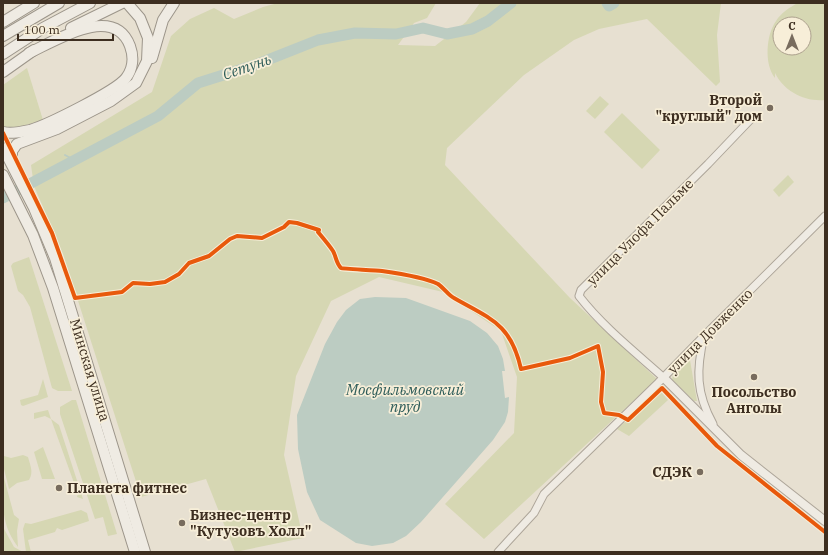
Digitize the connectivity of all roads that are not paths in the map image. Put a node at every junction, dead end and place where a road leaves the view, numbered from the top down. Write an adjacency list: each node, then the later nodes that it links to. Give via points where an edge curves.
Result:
1 (34, 3): 7 (main road)
2 (59, 3): 8 (main road)
3 (90, 3): 10 (main road, via 43,28)
4 (122, 3): 9 (main road, via 78,24)
5 (127, 3): 12 (main road, via 140,18 148,38 147,61)
6 (174, 3): 12 (main road, via 163,20 148,67)
7 (3, 22)
8 (3, 36)
9 (29, 53): 11 (main road); 14 (main road, via 85,28 98,26 114,29 123,35 130,45 131,68 122,82 43,125 22,132)
10 (3, 54)
11 (3, 72)
12 (136, 83): 16 (main road, via 111,101 64,125 17,144 12,151)
13 (751, 119): 20 (street, улица Улофа Пальме, via 581,290 579,296 587,307)
14 (3, 132)
15 (3, 148): 16 (main road, Минская улица)
16 (13, 166): 24 (main road, Минская улица, via 34,208 64,284)
17 (3, 175): 23 (main road, Минская улица, via 23,214 53,288)
18 (825, 216): 19 (street, улица Довженко)
19 (704, 336): 20 (street, улица Довженко); 21 (street, via 699,360 699,388 703,404)
20 (664, 378): 21 (street, улица Улофа Пальме); 25 (street, улица Довженко, via 544,494 534,513)
21 (717, 432): 22 (street, улица Улофа Пальме, via 741,455)
22 (825, 521)
23 (135, 552)
24 (145, 552)
25 (498, 552)

